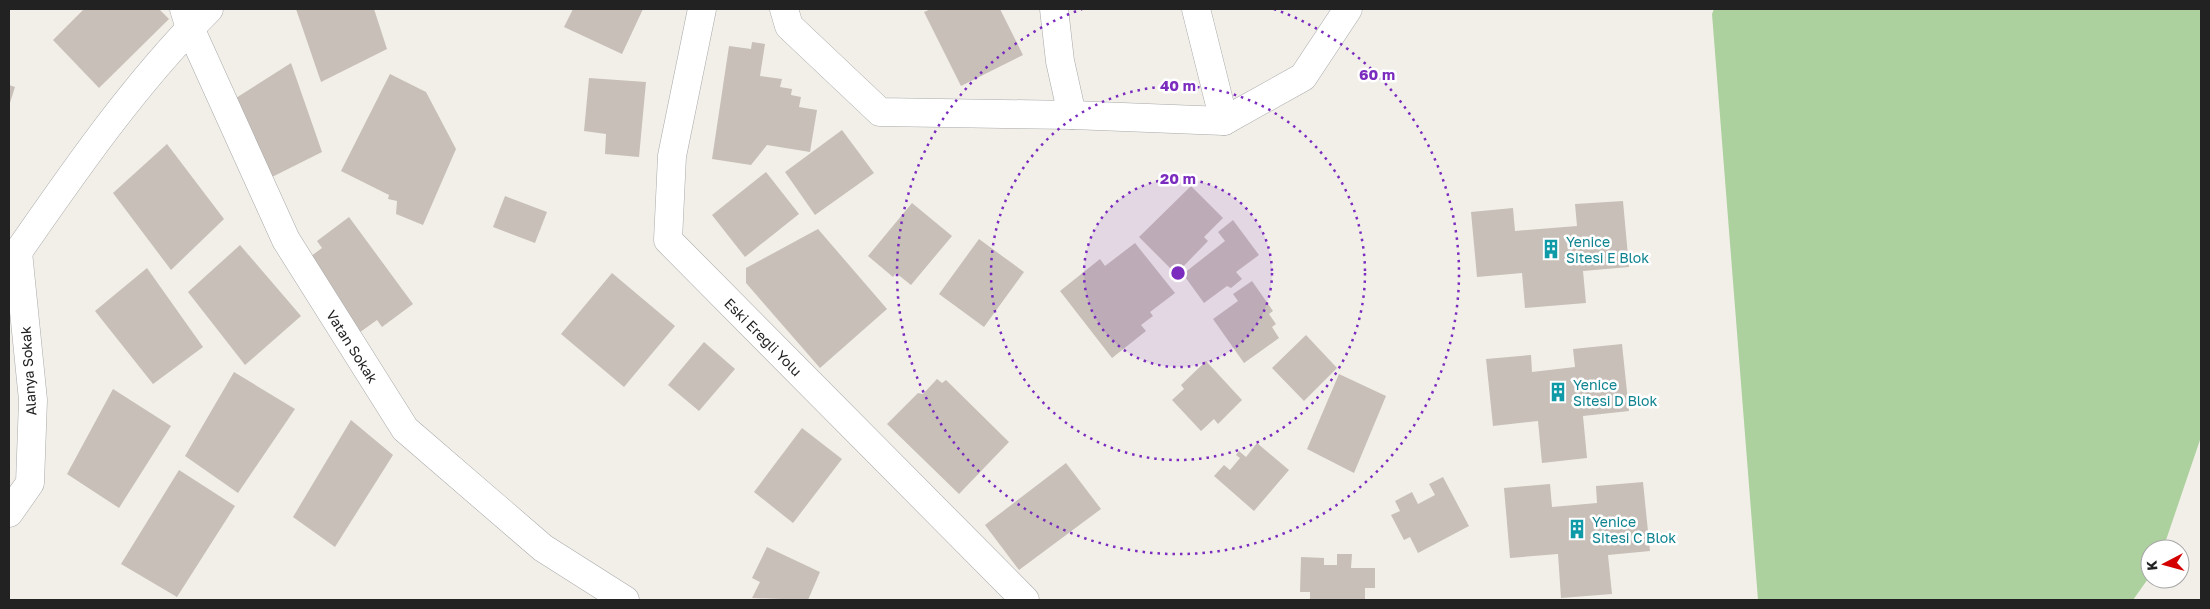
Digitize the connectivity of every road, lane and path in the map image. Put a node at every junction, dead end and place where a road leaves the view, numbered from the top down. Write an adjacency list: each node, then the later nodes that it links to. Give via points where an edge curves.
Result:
1 (209, 9): 7 (street)
2 (702, 9): 13 (street, Eski Ereğli Yolu, via 672,156 668,240)
3 (784, 9): 8 (street, via 789,26 880,112)
4 (1054, 9): 8 (street, via 1060,61)
5 (1196, 9): 9 (street)
6 (1348, 9): 9 (street, via 1303,77)
7 (187, 18): 10 (street); 12 (street, Vatan Sokak, via 286,240 405,429 543,548)
8 (1072, 115): 9 (street)
9 (1224, 121)
10 (13, 253): 11 (street, Alanya Sokak, via 32,409 30,483)
11 (9, 513)
12 (625, 600)
13 (1025, 600)

